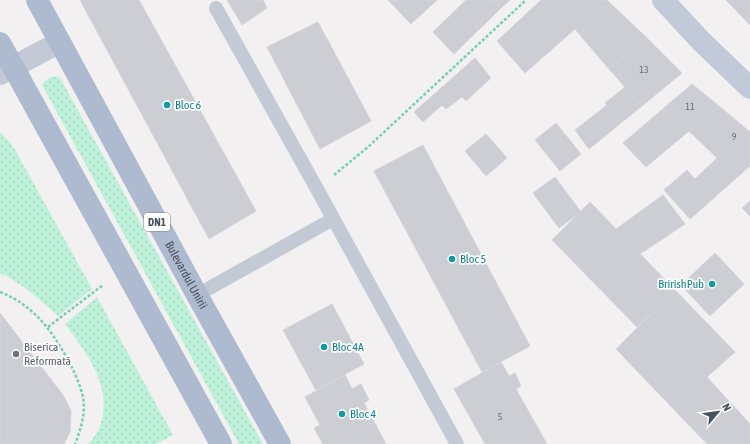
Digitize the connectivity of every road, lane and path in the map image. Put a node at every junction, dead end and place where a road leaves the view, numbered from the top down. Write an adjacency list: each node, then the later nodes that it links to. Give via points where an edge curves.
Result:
1 (37, 0): 5 (main road, Bulevardul Unirii / DN1)
2 (526, 0): 9 (path, via 368,147)
3 (663, 0): 8 (street)
4 (216, 8): 9 (lane)
5 (60, 42): 7 (street); 13 (main road, Bulevardul Unirii / DN1)
6 (0, 43): 7 (main road)
7 (6, 71): 11 (main road)
8 (750, 88)
9 (317, 189): 10 (lane)
10 (334, 219): 13 (lane); 18 (lane)
11 (123, 269): 14 (path); 16 (main road)
12 (0, 292): 14 (path, via 12,296)
13 (197, 295): 17 (main road, Bulevardul Unirii / DN1)
14 (48, 327): 15 (path, via 73,370 83,397 83,418)
15 (74, 444)
16 (221, 444)
17 (280, 444)
18 (457, 444)

